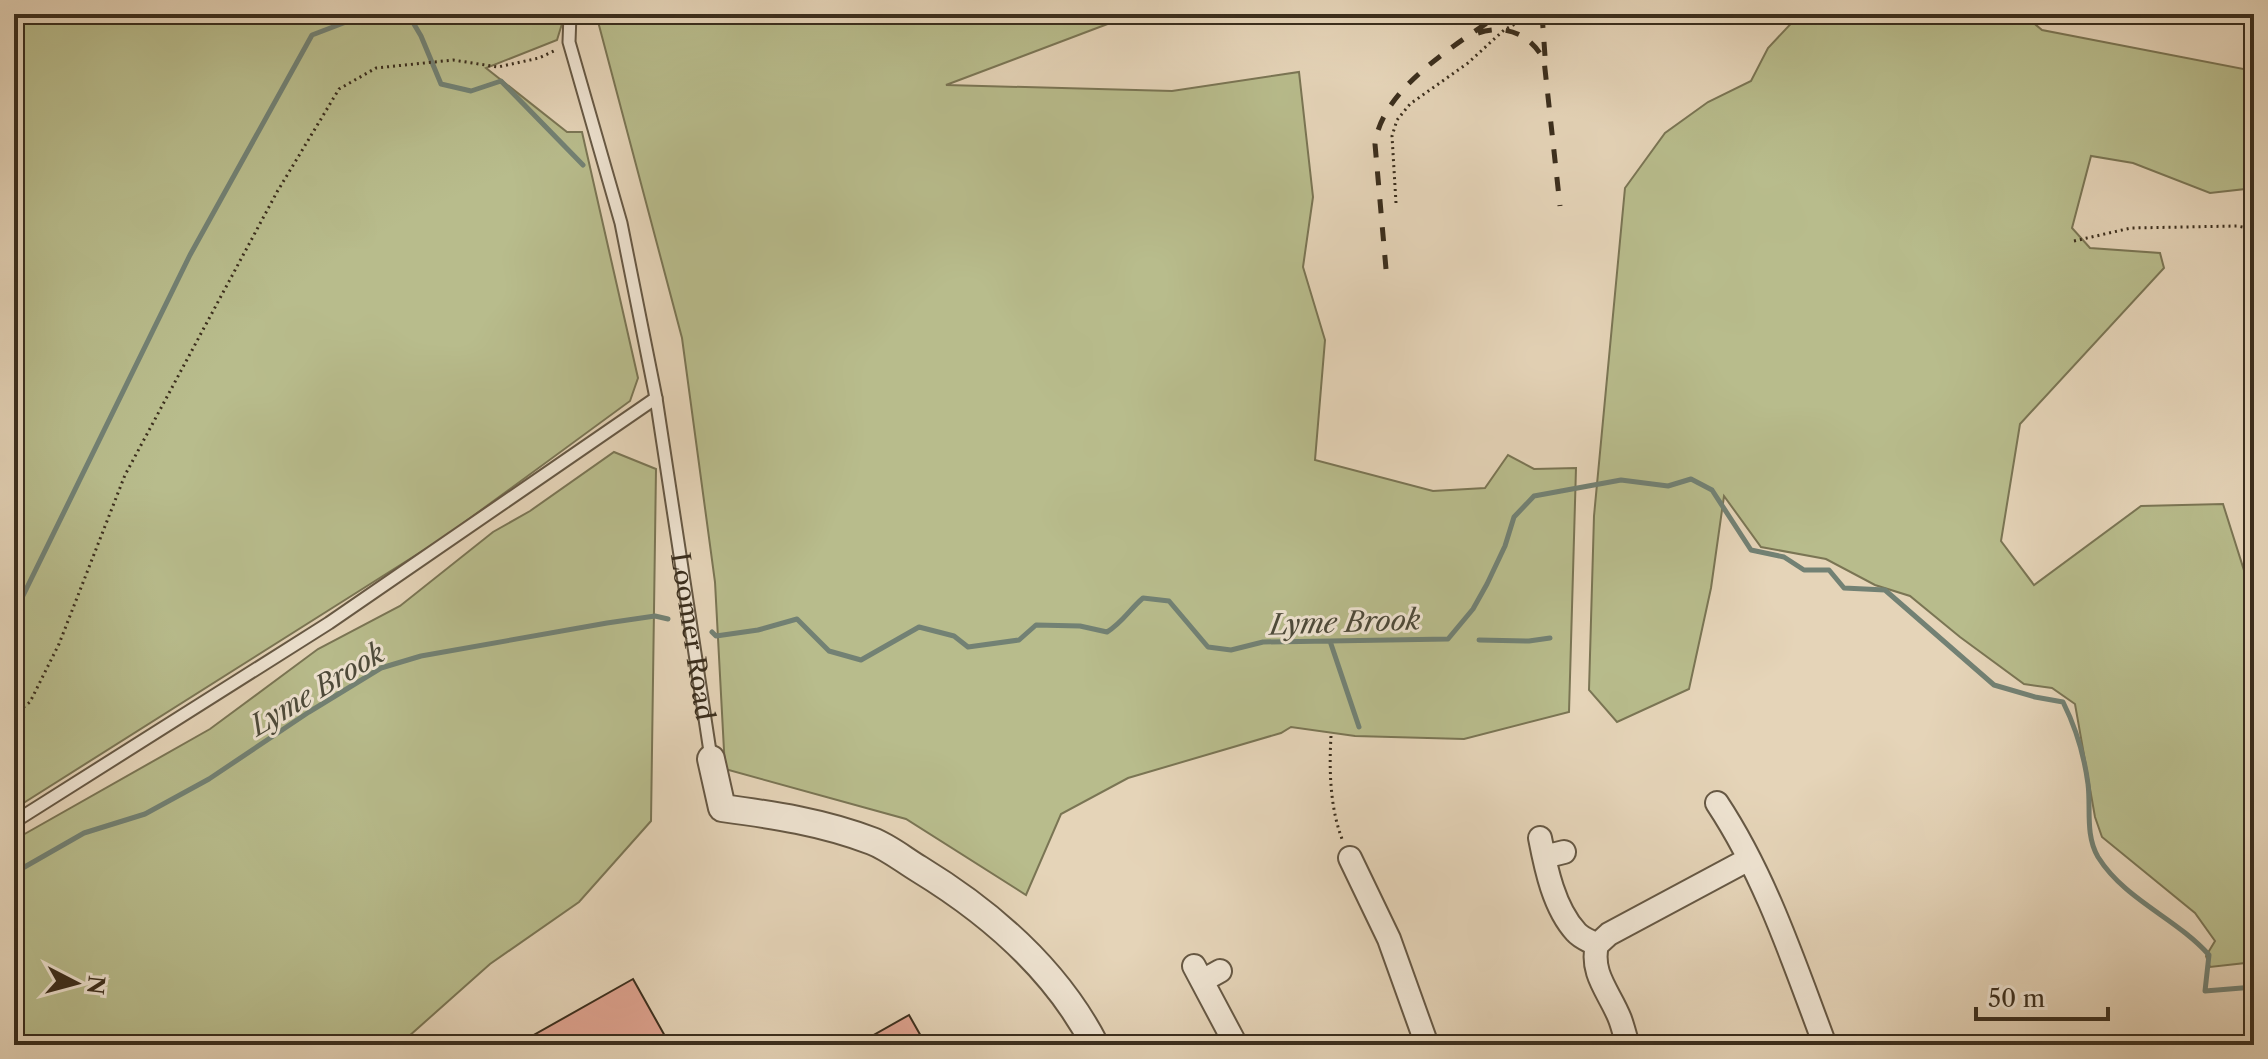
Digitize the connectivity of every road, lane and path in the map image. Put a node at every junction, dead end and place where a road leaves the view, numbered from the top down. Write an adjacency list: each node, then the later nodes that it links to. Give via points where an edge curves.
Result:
1 (570, 14): 3 (lane, Loomer Road)
2 (1533, 14): 4 (path, via 1504,30 1397,120 1392,136)
3 (569, 42): 7 (lane, Loomer Road, via 621,223); 8 (path, via 539,58 498,67 453,60 376,68 339,89 277,192 131,463 59,644 30,702)
4 (1396, 203)
5 (2254, 229): 6 (path, via 2131,228)
6 (2074, 241)
7 (656, 398): 10 (lane, Loomer Road); 12 (lane, via 329,623)
8 (14, 715)
9 (1331, 736): 15 (path, via 1334,817)
10 (711, 759): 18 (street, Loomer Road, via 722,808 804,819 875,842 963,896 1031,955 1079,1015)
11 (1717, 803): 14 (street)
12 (14, 822)
13 (1549, 849): 16 (street, via 1556,897 1566,917 1578,934)
14 (1749, 859): 16 (street); 22 (street)
15 (1361, 867): 20 (street)
16 (1597, 945): 21 (street, via 1596,972)
17 (1205, 972): 19 (street)
18 (1095, 1045)
19 (1236, 1045)
20 (1427, 1045)
21 (1628, 1045)
22 (1825, 1045)

